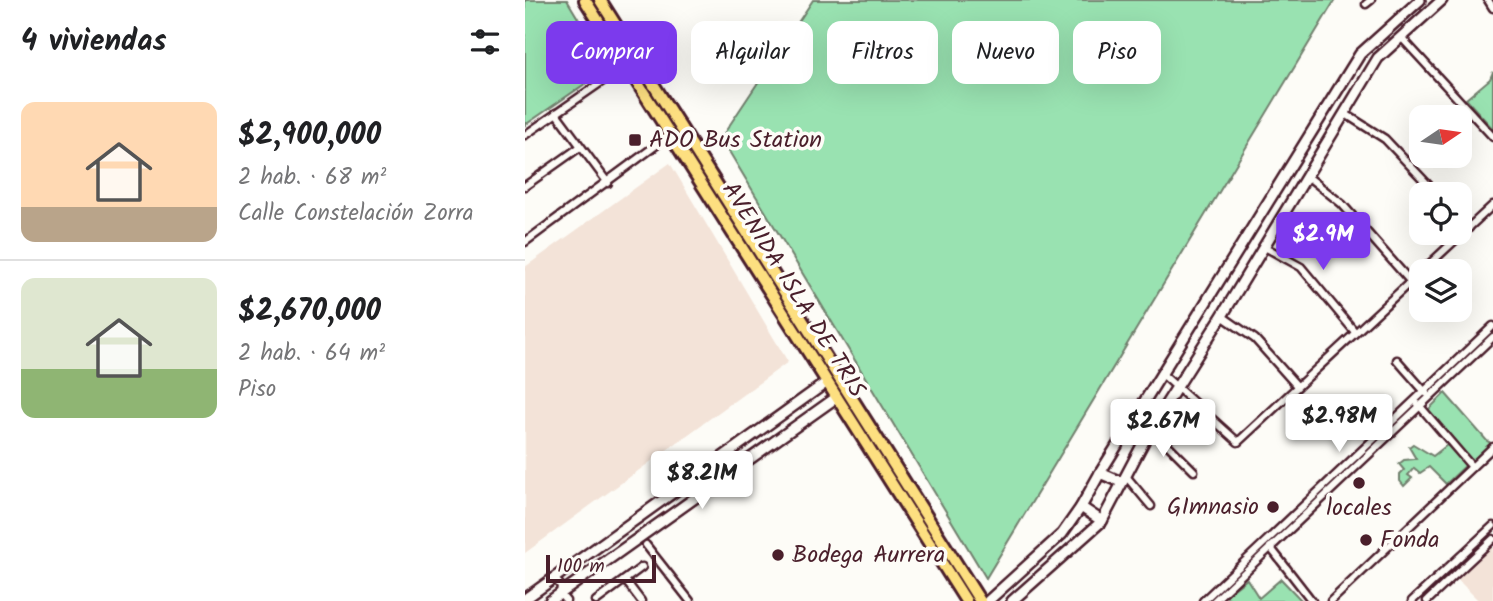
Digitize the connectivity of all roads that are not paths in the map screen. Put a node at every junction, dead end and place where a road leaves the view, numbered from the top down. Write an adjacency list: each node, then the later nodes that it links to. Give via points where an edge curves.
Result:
1 (586, 0): 7 (main road, AVENIDA ISLA DE TRIS)
2 (600, 0): 74 (main road, AVENIDA ISLA DE TRIS)
3 (1420, 0): 9 (main road)
4 (1442, 0): 8 (main road)
5 (1488, 0): 6 (street)
6 (1493, 8)
7 (599, 21)
8 (1401, 37): 10 (main road); 17 (street)
9 (1367, 47): 10 (main road); 36 (main road)
10 (1378, 58): 13 (main road)
11 (599, 84): 14 (street)
12 (638, 84): 16 (main road, AVENIDA ISLA DE TRIS)
13 (1344, 113): 19 (main road); 20 (street, via 1385,139)
14 (556, 114): 15 (street); 18 (street)
15 (525, 135)
16 (670, 135): 21 (street); 37 (main road, AVENIDA ISLA DE TRIS)
17 (1493, 137)
18 (580, 147): 21 (street); 22 (street)
19 (1307, 176): 27 (main road); 29 (street, via 1342,204)
20 (1426, 182)
21 (608, 183): 25 (street)
22 (525, 186)
23 (1493, 205): 24 (street)
24 (1472, 225)
25 (525, 242)
26 (1450, 245): 28 (street)
27 (1263, 246): 31 (main road); 33 (street, via 1301,267)
28 (1434, 259)
29 (1409, 280)
30 (1409, 282): 33 (street)
31 (1222, 316): 38 (street, via 1255,339); 39 (main road)
32 (1493, 326): 40 (street)
33 (1355, 332): 38 (street)
34 (1493, 337): 40 (street)
35 (1397, 360): 40 (street)
36 (1161, 373): 39 (street); 49 (main road)
37 (827, 382): 41 (main road, AVENIDA ISLA DE TRIS); 61 (main road)
38 (1297, 386): 39 (street, via 1238,442)
39 (1177, 387): 43 (main road)
40 (1427, 394): 42 (street)
41 (837, 397): 63 (main road, AVENIDA ISLA DE TRIS); 65 (main road)
42 (1417, 403): 45 (street); 47 (street); 57 (street)
43 (1151, 428): 48 (street); 50 (main road)
44 (1370, 428): 45 (street)
45 (1376, 436): 57 (street)
46 (1493, 447): 47 (street)
47 (1472, 467): 80 (street)
48 (1194, 471)
49 (1100, 473): 50 (main road); 52 (main road)
50 (1123, 478): 51 (street); 53 (main road)
51 (1151, 506)
52 (1081, 507): 53 (main road); 75 (main road, via 1062,534)
53 (1102, 521): 76 (main road)
54 (1493, 526): 58 (street)
55 (1493, 539): 59 (street)
56 (646, 545): 71 (street)
57 (1268, 545): 77 (street); 78 (street); 79 (street)
58 (1464, 553): 59 (street); 64 (street)
59 (1470, 560): 67 (street)
60 (642, 567): 62 (street)
61 (554, 578): 65 (street); 66 (main road)
62 (625, 580): 69 (street); 70 (street)
63 (954, 584): 72 (main road); 73 (main road, AVENIDA ISLA DE TRIS)
64 (1422, 592): 67 (street); 81 (street)
65 (563, 597): 68 (main road)
66 (525, 599)
67 (1428, 600)
68 (552, 601)
69 (596, 601)
70 (641, 601)
71 (689, 601)
72 (958, 601)
73 (966, 601)
74 (980, 601)
75 (988, 601)
76 (1012, 601)
77 (1203, 601)
78 (1214, 601)
79 (1312, 601)
80 (1331, 601)
81 (1412, 601)

